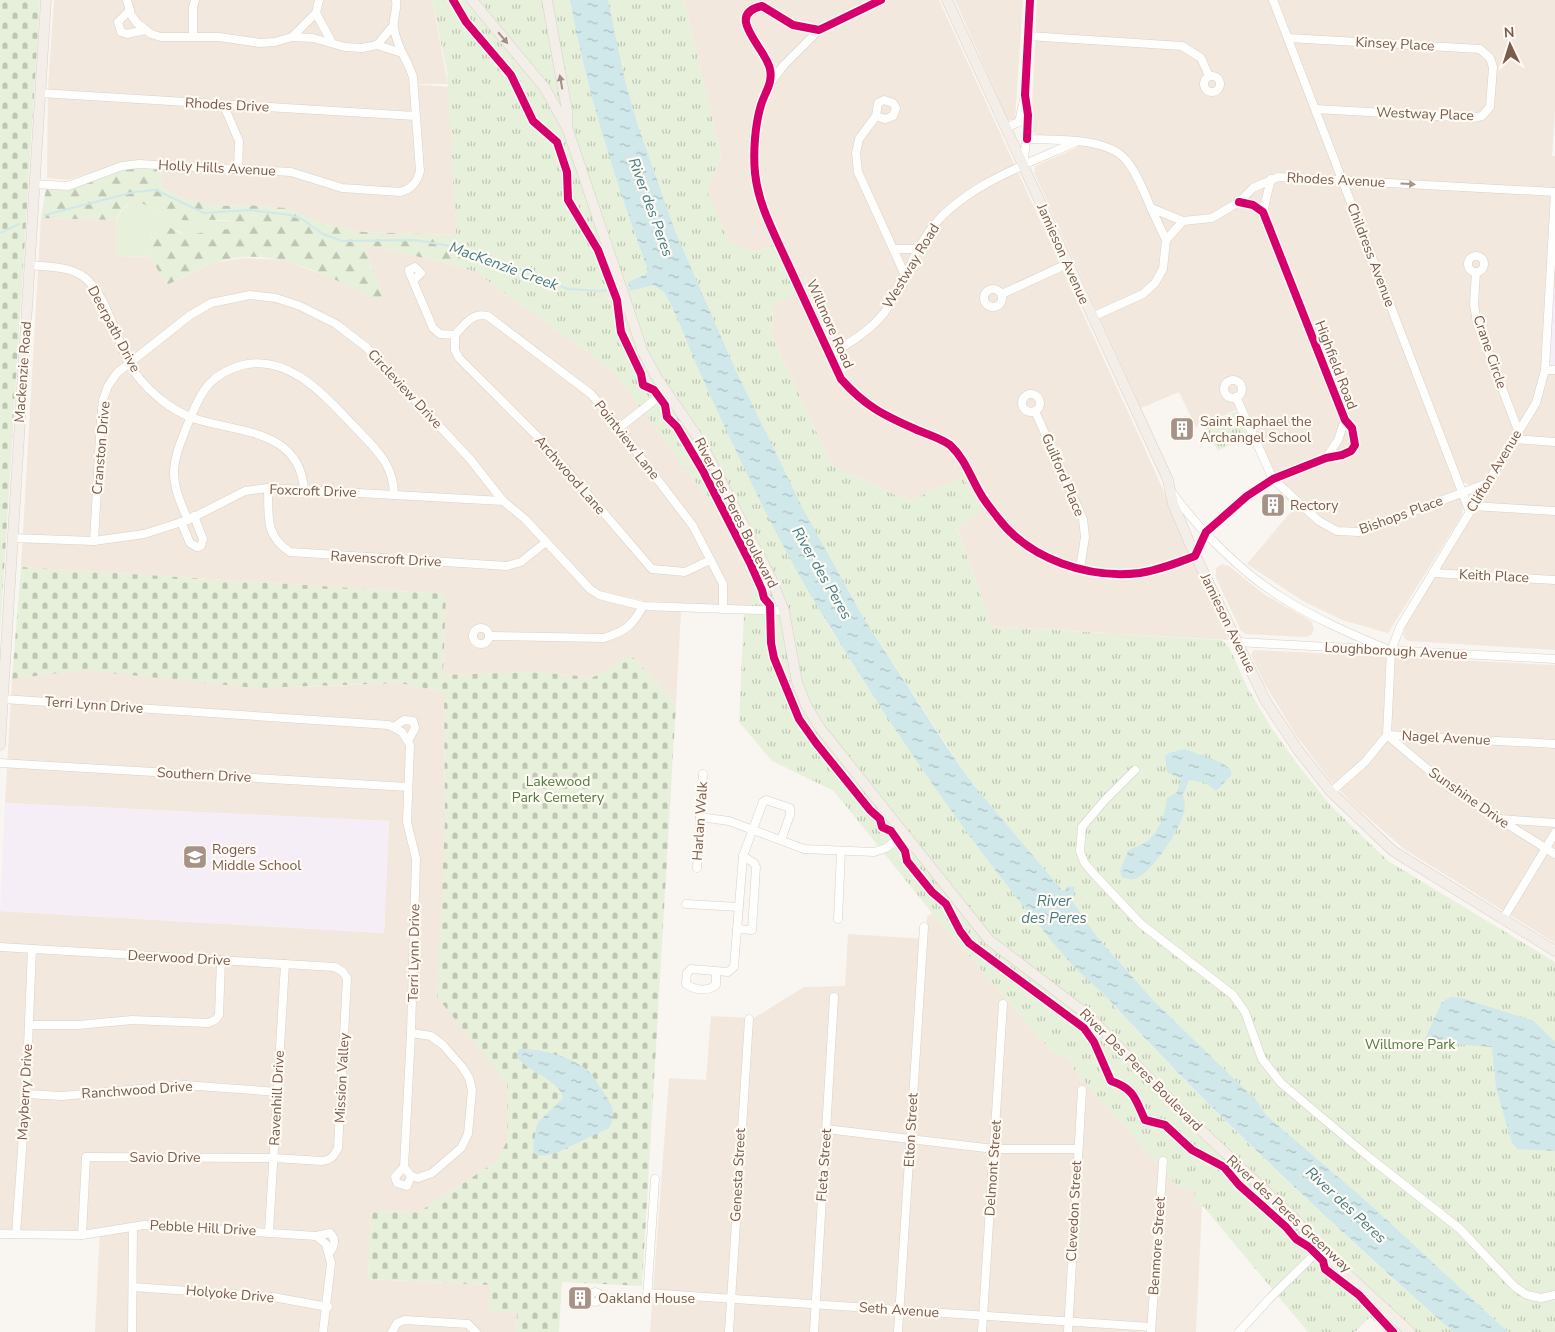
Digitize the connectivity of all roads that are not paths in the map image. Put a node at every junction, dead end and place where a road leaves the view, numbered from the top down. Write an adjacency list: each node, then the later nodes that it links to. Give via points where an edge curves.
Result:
1 (46, 0): 27 (main road, Mackenzie Road)
2 (127, 0): 12 (street)
3 (195, 0): 17 (street)
4 (319, 0): 13 (street)
5 (396, 0): 14 (street)
6 (472, 0): 34 (main road, River Des Peres Boulevard, one-way to 34, via 545,88)
7 (547, 0): 34 (main road, River Des Peres Boulevard, one-way to 7)
8 (881, 0): 16 (street, Willmore Road)
9 (947, 0): 33 (main road, Jamieson Avenue)
10 (1030, 0): 18 (street)
11 (1273, 0): 20 (street, Childress Avenue)
12 (130, 10): 15 (street); 15 (street, via 118,22 120,32 127,34)
13 (316, 13): 19 (street); 21 (street)
14 (393, 26): 22 (street); 23 (street)
15 (145, 30): 17 (street, via 161,37)
16 (819, 30): 26 (street, Willmore Road); 26 (street, via 793,25 762,6 747,14 747,31 765,54)
17 (193, 36): 19 (street, via 260,44)
18 (1028, 36): 25 (street, via 1182,46 1201,58); 28 (street)
19 (292, 37): 21 (street)
20 (1288, 38): 24 (street, Kinsey Place, via 1480,49 1490,58); 30 (street, Childress Avenue)
21 (331, 41): 22 (street, via 345,47)
22 (377, 45): 23 (street)
23 (400, 52): 31 (street, via 413,77)
24 (1493, 67): 30 (street, Westway Place, via 1490,107 1482,116)
25 (1209, 76)
26 (771, 82): 59 (street, Willmore Road, via 761,105 755,146 755,173 762,206)
27 (40, 93): 29 (street, Rhodes Drive); 41 (main road, Mackenzie Road)
28 (1025, 95): 33 (street, via 1019,122); 35 (street)
29 (224, 106): 31 (street, Rhodes Drive); 38 (street, via 239,142)
30 (1316, 109): 40 (street, Childress Avenue)
31 (415, 116): 38 (street, Holly Hills Avenue, via 420,170 414,185 400,192 342,188 291,172)
32 (876, 116): 48 (street, via 858,139 858,172)
33 (1006, 128): 37 (main road, Jamieson Avenue)
34 (568, 130): 63 (main road, River Des Peres Boulevard, via 643,352)
35 (1027, 139): 36 (street); 37 (street)
36 (1076, 142): 37 (street, Westway Road); 44 (street, via 1107,146 1122,155 1132,168)
37 (1023, 167): 49 (street, Westway Road, via 979,188 953,205 934,225); 50 (main road, Jamieson Avenue)
38 (238, 169): 41 (street, Holly Hills Avenue, via 140,164 122,166 68,186)
39 (1271, 179): 40 (street, Rhodes Avenue); 43 (street, Rhodes Avenue, via 1253,188); 45 (street)
40 (1342, 180): 42 (street, Rhodes Avenue, one-way to 42); 78 (street, Childress Avenue)
41 (34, 184): 51 (main road, Mackenzie Road)
42 (1555, 192): 55 (street, Clifton Avenue)
43 (1239, 202): 45 (street); 46 (street, Rhodes Avenue, via 1212,218)
44 (1151, 208): 46 (street); 47 (street)
45 (1263, 212): 67 (street, Highfield Road)
46 (1183, 221): 47 (street)
47 (1166, 240): 57 (street, via 1163,269 1155,283 1143,294)
48 (893, 249): 49 (street); 53 (street)
49 (920, 249): 53 (street, Westway Road)
50 (1067, 264): 56 (street); 57 (main road, Jamieson Avenue)
51 (29, 265): 60 (street, Deerpath Drive, via 71,270 92,284); 85 (main road, Mackenzie Road)
52 (1476, 272): 69 (street, Crane Circle, via 1474,304 1477,323)
53 (905, 274): 59 (street, Westway Road, via 884,313 861,336)
54 (414, 280): 58 (street, via 433,328 440,334)
55 (1552, 285): 61 (street, Clifton Avenue)
56 (1002, 294)
57 (1092, 317): 77 (main road, Jamieson Avenue)
58 (455, 335): 68 (street, Pointview Lane, via 473,316 488,316 591,394); 89 (street, Archwood Lane, via 455,350 459,358 542,440 652,569 685,572)
59 (830, 355): 90 (street, Willmore Road, via 841,379 859,400 948,444 962,459 999,520 1024,544 1053,560)
60 (129, 363): 66 (street, Deerpath Drive, via 160,399); 80 (street, Circleview Drive, via 189,316 211,304 250,295 276,298 300,306 336,324 366,347 470,459); 86 (street, Cranston Drive, via 112,379 103,400)
61 (1545, 370): 62 (street); 69 (street, Clifton Avenue, via 1536,403)
62 (1555, 370)
63 (666, 391): 68 (street); 95 (main road, River Des Peres Boulevard, via 706,452 771,578)
64 (1236, 397): 73 (street, Bishops Place)
65 (1035, 411): 90 (street, Guilford Place, via 1083,519 1085,537)
66 (191, 418): 76 (street, Deerpath Drive, via 255,432 268,438 294,459 301,471); 79 (street, via 211,382 234,367 250,363 282,367 324,394 384,460 394,480); 83 (street, via 175,455 173,469 174,484)
67 (1345, 420): 72 (street, Highfield Road, via 1338,440); 72 (street, Highfield Road, via 1352,428 1355,445 1351,451)
68 (619, 428): 89 (street, Pointview Lane, via 693,526)
69 (1518, 430): 70 (street, Clifton Avenue)
70 (1513, 439): 71 (street); 74 (street, Clifton Avenue)
71 (1555, 442)
72 (1326, 458): 73 (street, Highfield Road)
73 (1273, 479): 78 (street, Bishops Place, via 1319,521 1348,533 1359,532); 84 (street, Highfield Road, via 1247,496)
74 (1485, 484): 78 (street, Bishops Place); 81 (street, Clifton Avenue)
75 (268, 488): 76 (street, Foxcroft Drive); 83 (street, Foxcroft Drive, via 245,492); 87 (street, Ravenscroft Drive, via 272,535 290,552 506,566 521,562)
76 (304, 490): 79 (street, Foxcroft Drive)
77 (1171, 491): 84 (street); 88 (main road, Jamieson Avenue, via 1173,504)
78 (1463, 492): 81 (street, Childress Avenue)
79 (394, 495): 80 (street, Foxcroft Drive)
80 (503, 501): 87 (street, Circleview Drive, via 525,518)
81 (1471, 508): 82 (street); 91 (street, Clifton Avenue)
82 (1555, 511)
83 (188, 519): 86 (street, Foxcroft Drive, via 144,534)
84 (1206, 532): 88 (street, Highfield Road); 98 (street, via 1237,563 1280,597 1340,629)
85 (12, 538): 86 (street, Foxcroft Drive); 100 (main road, Mackenzie Road)
86 (94, 541)
87 (546, 542): 93 (street, Circleview Drive, via 599,595)
88 (1195, 556): 90 (street, Willmore Road, via 1141,572 1111,574); 97 (main road, Jamieson Avenue)
89 (710, 560): 94 (street, Pointview Lane, via 723,584)
90 (1080, 569)
91 (1432, 573): 92 (street, Keith Place); 98 (street, Clifton Avenue, via 1400,627)
92 (1555, 580)
93 (643, 606): 94 (street); 96 (street, via 634,623 604,638)
94 (722, 609): 95 (street)
95 (784, 611): 116 (main road, River Des Peres Boulevard, via 795,675 810,713)
96 (488, 636)
97 (1237, 642): 98 (street, Loughborough Avenue); 110 (main road, Jamieson Avenue, via 1265,700)
98 (1391, 650): 99 (street, Loughborough Avenue); 102 (street, Clifton Avenue)
99 (1555, 659)
100 (3, 699): 101 (street, Terri Lynn Drive); 105 (main road, Mackenzie Road)
101 (394, 727): 103 (street); 103 (street, Terri Lynn Drive, via 404,720 413,721 415,728)
102 (1387, 735): 104 (street, Nagel Avenue); 110 (street, Nagel Avenue, via 1366,762); 112 (street, Sunshine Drive, via 1451,789)
103 (408, 741): 109 (street, Terri Lynn Drive)
104 (1555, 744)
105 (0, 745)
106 (0, 763): 109 (street, Southern Drive)
107 (1135, 770): 162 (street, via 1082,827 1080,851 1084,862 1141,924 1233,995 1245,1012 1262,1059 1281,1083 1460,1229 1515,1287 1527,1295 1541,1298)
108 (703, 774): 111 (street, Harlan Walk)
109 (408, 787): 140 (street, Terri Lynn Drive, via 407,822 416,859)
110 (1331, 792): 125 (main road, Jamieson Avenue, via 1393,852)
111 (700, 817): 114 (street, via 730,821); 122 (street, Harlan Walk)
112 (1498, 819): 113 (street); 118 (street, Sunshine Drive)
113 (1555, 823)
114 (752, 829): 117 (street); 117 (street, via 763,802 776,802 790,808 791,812); 121 (street)
115 (1555, 833): 118 (street)
116 (904, 834): 119 (street, via 886,848 874,852); 159 (main road, River Des Peres Boulevard, via 989,940 1089,1016 1170,1101 1288,1212)
117 (781, 840): 119 (street, via 804,848)
118 (1547, 849): 120 (street, Sunshine Drive); 125 (street)
119 (841, 851): 126 (street)
120 (1555, 854)
121 (743, 856): 124 (street); 128 (street, via 754,862 756,867 752,930)
122 (697, 868)
123 (686, 904): 124 (street)
124 (739, 907): 128 (street)
125 (1503, 919): 131 (main road, Jamieson Avenue)
126 (838, 920)
127 (924, 927): 145 (street, Elton Street)
128 (738, 929): 134 (street, via 734,968 728,972)
129 (0, 948): 130 (street, Deerwood Drive)
130 (32, 949): 132 (street, Deerwood Drive); 139 (street, Mayberry Drive)
131 (1555, 951)
132 (222, 960): 133 (street, Deerwood Drive); 139 (street, via 219,1015 208,1023 132,1020 78,1025)
133 (285, 964): 135 (street, Deerwood Drive, via 335,966 344,972); 142 (street, Ravenhill Drive)
134 (716, 971)
135 (348, 984): 149 (street, Mission Valley, via 338,1148 329,1160)
136 (834, 997): 144 (street, Fleta Street)
137 (1003, 1004): 146 (street, Delmont Street)
138 (749, 1019): 164 (street, Genesta Street)
139 (29, 1024): 143 (street, Mayberry Drive)
140 (412, 1033): 151 (street, Terri Lynn Drive); 152 (street, via 431,1036 444,1046 466,1073 472,1090 468,1134 461,1148 432,1173 418,1178)
141 (1082, 1090): 147 (street, Clevedon Street)
142 (278, 1092): 143 (street, Ranchwood Drive, via 184,1085 62,1096); 148 (street, Ravenhill Drive)
143 (26, 1094): 157 (street, Mayberry Drive)
144 (826, 1129): 145 (street); 165 (street, Fleta Street)
145 (911, 1138): 146 (street); 167 (street, Elton Street)
146 (994, 1149): 147 (street); 168 (street, Delmont Street)
147 (1078, 1149): 169 (street, Clevedon Street)
148 (274, 1158): 149 (street, Savio Drive); 155 (street, Ravenhill Drive); 158 (street, Savio Drive, via 86,1157)
149 (322, 1161)
150 (1163, 1161): 170 (street, Benmore Street)
151 (404, 1167): 152 (street); 152 (street, Terri Lynn Drive, via 395,1177 396,1183 407,1186)
152 (411, 1176)
153 (655, 1179): 161 (street)
154 (133, 1227): 155 (street, Pebble Hill Drive); 158 (street, Pebble Hill Drive); 160 (street)
155 (269, 1232): 166 (street, Pebble Hill Drive, via 316,1236 326,1244 331,1263)
156 (0, 1234): 157 (street, Pebble Hill Drive)
157 (16, 1234): 158 (street, Pebble Hill Drive)
158 (82, 1234)
159 (1321, 1248): 180 (street); 181 (main road, River Des Peres Boulevard)
160 (133, 1286): 166 (street, Holyoke Drive, via 273,1297); 171 (street)
161 (647, 1293): 163 (street, Seth Avenue, via 647,1299); 164 (street, Seth Avenue)
162 (1555, 1295)
163 (600, 1298)
164 (731, 1298): 165 (street, Seth Avenue); 175 (street, Genesta Street)
165 (815, 1304): 167 (street, Seth Avenue); 176 (street, Fleta Street)
166 (328, 1307): 172 (street, Pebble Hill Drive)
167 (899, 1310): 168 (street, Seth Avenue); 177 (street, Elton Street)
168 (983, 1316): 169 (street, Seth Avenue); 178 (street, Delmont Street)
169 (1068, 1321): 170 (street, Seth Avenue); 179 (street, Clevedon Street)
170 (1151, 1329)
171 (132, 1332)
172 (323, 1332)
173 (392, 1332): 174 (street, via 397,1323 405,1320 468,1324)
174 (476, 1332)
175 (729, 1332)
176 (814, 1332)
177 (898, 1332)
178 (982, 1332)
179 (1068, 1332)
180 (1239, 1332)
181 (1410, 1332)

